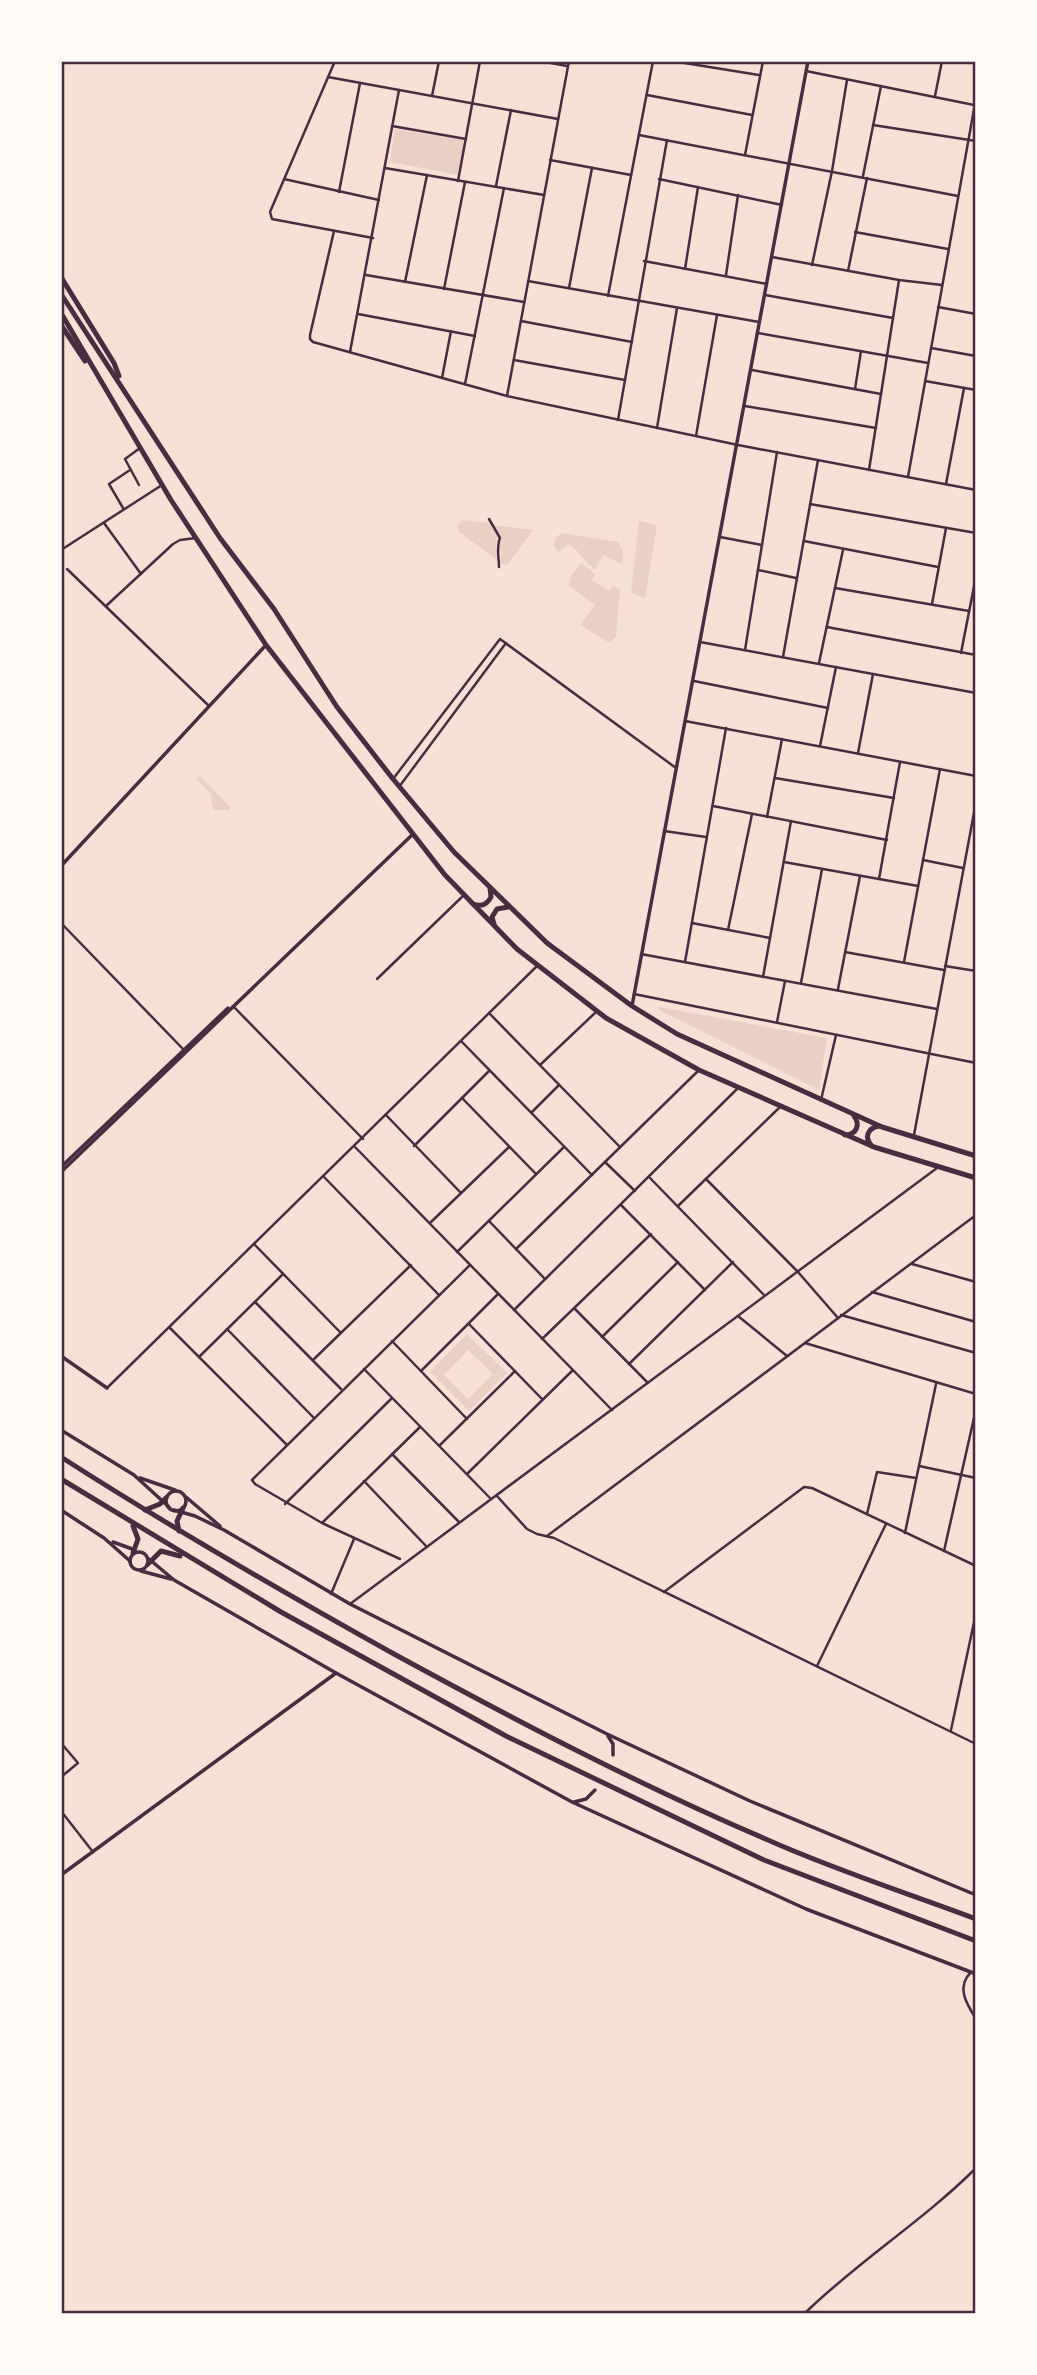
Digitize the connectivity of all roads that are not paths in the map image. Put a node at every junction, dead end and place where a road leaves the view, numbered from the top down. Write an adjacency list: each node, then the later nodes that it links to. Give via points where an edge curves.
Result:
1 (335, 61): 13 (street)
2 (439, 61): 19 (street)
3 (480, 61): 22 (street)
4 (540, 61): 10 (street)
5 (653, 61): 18 (street)
6 (672, 61): 12 (street)
7 (762, 61): 12 (street)
8 (808, 61): 11 (street)
9 (942, 61): 20 (street)
10 (568, 64): 26 (street)
11 (806, 71): 14 (street); 36 (street)
12 (760, 75): 25 (street)
13 (328, 77): 15 (street); 44 (street)
14 (847, 80): 16 (street); 39 (street)
15 (360, 83): 17 (street); 50 (street)
16 (881, 86): 20 (street); 27 (street)
17 (399, 90): 19 (street); 28 (street)
18 (647, 95): 25 (street); 29 (street)
19 (432, 96): 22 (street)
20 (935, 97): 23 (street)
21 (976, 98): 23 (street)
22 (472, 103): 24 (street); 30 (street)
23 (974, 105): 31 (street)
24 (511, 110): 26 (street); 47 (street)
25 (752, 115): 34 (street)
26 (558, 119): 35 (street)
27 (873, 124): 31 (street); 42 (street)
28 (392, 126): 30 (street); 37 (street)
29 (639, 135): 32 (street); 41 (street)
30 (466, 139): 45 (street)
31 (968, 139): 33 (street); 53 (street)
32 (667, 140): 34 (street); 43 (street)
33 (976, 141)
34 (745, 155): 36 (street)
35 (550, 160): 38 (street); 51 (street)
36 (790, 163): 39 (street); 55 (street)
37 (384, 168): 40 (street); 54 (street)
38 (592, 168): 41 (street); 73 (street)
39 (832, 171): 42 (street); 62 (street)
40 (427, 175): 45 (street); 70 (street)
41 (631, 175): 78 (street)
42 (865, 177): 53 (street); 57 (street)
43 (659, 179): 48 (street); 61 (street)
44 (284, 180): 50 (street); 56 (street, via 270,212 272,219)
45 (458, 181): 46 (street)
46 (465, 182): 47 (street); 74 (street)
47 (496, 187): 49 (street)
48 (698, 187): 52 (street); 63 (street)
49 (504, 188): 51 (street); 77 (street)
50 (339, 191): 54 (street)
51 (544, 195): 69 (street)
52 (738, 195): 55 (street); 66 (street)
53 (958, 196): 59 (street)
54 (379, 200): 58 (street)
55 (782, 205): 60 (street)
56 (334, 230): 58 (street); 97 (street, via 310,339)
57 (855, 232): 59 (street); 64 (street)
58 (373, 238): 65 (street)
59 (948, 249): 72 (street)
60 (772, 257): 62 (street); 71 (street)
61 (644, 261): 63 (street); 79 (street)
62 (812, 265): 64 (street)
63 (685, 268): 66 (street)
64 (848, 271): 68 (street)
65 (366, 275): 70 (street); 84 (street)
66 (725, 276): 71 (street)
67 (61, 277): 107 (highway, via 114,363)
68 (899, 280): 72 (street); 87 (street)
69 (528, 282): 73 (street); 80 (street)
70 (405, 283): 74 (street)
71 (767, 284): 76 (street)
72 (942, 285): 81 (street)
73 (569, 289): 78 (street)
74 (444, 290): 77 (street)
75 (61, 294): 107 (highway)
76 (765, 295): 87 (street); 89 (street)
77 (483, 296): 80 (street); 93 (street)
78 (608, 296): 79 (street)
79 (639, 301): 82 (street); 94 (street)
80 (524, 302): 88 (street)
81 (938, 307): 86 (street); 95 (street)
82 (677, 308): 85 (street); 116 (street)
83 (61, 313): 113 (highway)
84 (358, 314): 91 (street); 97 (street)
85 (717, 314): 89 (street); 118 (street)
86 (976, 314)
87 (893, 318): 98 (street)
88 (520, 320): 94 (street); 100 (street)
89 (760, 322): 92 (street)
90 (61, 325): 113 (highway)
91 (451, 331): 93 (street); 103 (street)
92 (758, 333): 96 (street); 102 (street)
93 (475, 336): 106 (street)
94 (632, 342): 104 (street)
95 (931, 348): 99 (street); 101 (street)
96 (861, 351): 98 (street); 109 (street)
97 (350, 352): 103 (street)
98 (887, 356): 101 (street); 111 (street)
99 (976, 356)
100 (513, 359): 104 (street); 112 (street)
101 (928, 363): 105 (street)
102 (752, 370): 109 (street); 114 (street)
103 (442, 378): 106 (street)
104 (625, 380): 115 (street)
105 (925, 381): 108 (street); 125 (street)
106 (465, 385): 112 (street)
107 (124, 388): 178 (highway, via 236,561)
108 (964, 388): 110 (street); 126 (street)
109 (855, 390): 111 (street)
110 (976, 390)
111 (881, 394): 117 (street)
112 (507, 396): 115 (street)
113 (110, 398): 120 (highway)
114 (745, 406): 117 (street); 119 (street)
115 (618, 420): 116 (street)
116 (657, 428): 118 (street)
117 (876, 428): 124 (street)
118 (696, 436): 119 (street)
119 (738, 445): 121 (street); 136 (street)
120 (140, 448): 123 (street, via 125,459); 128 (highway)
121 (777, 452): 122 (street); 139 (street)
122 (818, 460): 124 (street); 130 (street)
123 (130, 470): 127 (street); 131 (street, via 109,484)
124 (869, 470): 125 (street)
125 (908, 477): 126 (street)
126 (946, 484): 129 (street)
127 (139, 485)
128 (162, 485): 131 (street); 137 (highway)
129 (976, 489)
130 (810, 504): 134 (street); 138 (street)
131 (124, 509): 133 (street)
132 (489, 519): 142 (street, via 500,538)
133 (104, 522): 140 (street); 146 (street)
134 (946, 528): 135 (street); 143 (street)
135 (976, 533)
136 (720, 537): 139 (street); 154 (street)
137 (196, 538): 146 (street, via 173,544); 156 (highway)
138 (803, 541): 141 (street); 148 (street)
139 (762, 545): 145 (street)
140 (61, 550)
141 (843, 550): 143 (street); 149 (street)
142 (499, 567)
143 (938, 567): 150 (street)
144 (67, 569): 151 (street)
145 (758, 570): 148 (street); 157 (street)
146 (141, 574): 151 (street)
147 (976, 576): 152 (street)
148 (797, 578): 160 (street)
149 (835, 588): 150 (street); 153 (street)
150 (932, 604): 152 (street)
151 (106, 606): 166 (street)
152 (969, 611): 158 (street)
153 (827, 627): 158 (street); 161 (street)
154 (700, 642): 157 (street); 164 (street)
155 (506, 643): 174 (street); 178 (street, via 500,639); 179 (street)
156 (266, 645): 166 (street); 187 (highway)
157 (745, 650): 160 (street)
158 (961, 653): 159 (street)
159 (976, 655)
160 (783, 657): 161 (street)
161 (819, 664): 162 (street)
162 (836, 667): 163 (street); 167 (street)
163 (873, 674): 165 (street); 172 (street)
164 (692, 681): 167 (street); 168 (street)
165 (976, 693)
166 (209, 706): 194 (street)
167 (828, 708): 171 (street)
168 (685, 720): 169 (street); 174 (street)
169 (726, 728): 170 (street); 182 (street)
170 (782, 739): 171 (street); 177 (street)
171 (820, 746): 172 (street)
172 (858, 753): 173 (street)
173 (901, 761): 175 (street); 180 (street)
174 (676, 768): 186 (street)
175 (940, 769): 176 (street); 192 (street)
176 (976, 776)
177 (775, 778): 180 (street); 184 (street)
178 (393, 779): 179 (highway)
179 (399, 787): 199 (highway)
180 (894, 798): 189 (street)
181 (976, 802): 190 (street)
182 (713, 806): 183 (street); 188 (street)
183 (752, 814): 184 (street); 207 (street)
184 (767, 817): 185 (street)
185 (791, 821): 189 (street); 193 (street)
186 (664, 831): 188 (street); 210 (street)
187 (412, 835): 201 (highway); 222 (street)
188 (707, 838): 205 (street)
189 (887, 840): 198 (street)
190 (967, 846): 191 (street); 195 (street)
191 (976, 848)
192 (923, 860): 195 (street); 200 (street)
193 (784, 862): 196 (street); 208 (street)
194 (61, 866)
195 (963, 868): 214 (street)
196 (822, 869): 197 (street); 219 (street)
197 (860, 876): 198 (street); 209 (street)
198 (879, 879): 200 (street)
199 (489, 886): 202 (highway, via 492,893 487,903); 203 (highway)
200 (918, 886): 212 (street)
201 (464, 895): 202 (highway); 217 (street)
202 (470, 902): 206 (highway)
203 (511, 909): 206 (highway, via 503,906 494,913 492,921); 223 (highway, via 547,943)
204 (61, 923): 230 (street)
205 (692, 923): 207 (street); 211 (street)
206 (498, 930): 213 (highway)
207 (729, 930): 208 (street)
208 (770, 938): 216 (street)
209 (845, 952): 212 (street); 220 (street)
210 (641, 954): 211 (street); 221 (street)
211 (685, 962): 216 (street)
212 (904, 962): 214 (street)
213 (538, 965): 225 (highway); 226 (street)
214 (945, 968): 215 (street); 224 (street)
215 (976, 971)
216 (763, 977): 218 (street)
217 (377, 979)
218 (785, 981): 219 (street); 227 (street)
219 (801, 984): 220 (street)
220 (838, 991): 224 (street)
221 (634, 994): 223 (street); 227 (street)
222 (233, 1006): 230 (street); 247 (street); 257 (street)
223 (632, 1006): 239 (highway, via 677,1034)
224 (937, 1009): 231 (street)
225 (598, 1011): 233 (street); 234 (highway)
226 (490, 1014): 229 (street); 233 (street)
227 (776, 1023): 228 (street)
228 (836, 1035): 231 (street); 239 (street)
229 (462, 1042): 235 (street); 243 (street)
230 (183, 1049): 257 (street)
231 (929, 1053): 232 (street); 246 (street)
232 (976, 1063)
233 (540, 1065): 236 (street)
234 (699, 1070): 237 (highway); 252 (street)
235 (490, 1071): 238 (street); 241 (street)
236 (559, 1085): 241 (street); 252 (street)
237 (738, 1088): 240 (highway); 261 (street)
238 (462, 1098): 249 (street); 250 (street)
239 (821, 1101): 242 (highway)
240 (780, 1107): 245 (highway); 263 (street)
241 (531, 1113): 251 (street)
242 (850, 1113): 244 (highway); 245 (highway, via 857,1128)
243 (386, 1115): 247 (street); 249 (street)
244 (882, 1127): 246 (highway); 253 (highway, via 868,1134)
245 (842, 1134): 253 (highway)
246 (913, 1138): 254 (highway)
247 (363, 1139): 248 (street)
248 (355, 1146): 260 (street); 270 (street)
249 (414, 1146): 265 (street)
250 (509, 1147): 258 (street); 265 (street)
251 (564, 1147): 258 (street); 259 (street)
252 (620, 1147): 255 (street)
253 (874, 1147): 256 (highway)
254 (975, 1154)
255 (606, 1162): 259 (street); 264 (street)
256 (937, 1168): 262 (highway); 280 (street)
257 (61, 1169)
258 (536, 1175): 269 (street)
259 (592, 1175): 273 (street)
260 (323, 1176): 272 (street); 278 (street)
261 (649, 1177): 264 (street); 267 (street)
262 (976, 1178)
263 (706, 1179): 267 (street); 280 (street)
264 (635, 1191): 266 (street)
265 (461, 1193): 270 (street)
266 (621, 1205): 271 (street); 282 (street)
267 (678, 1206): 276 (street)
268 (976, 1215): 277 (street)
269 (489, 1221): 273 (street); 274 (street)
270 (430, 1223): 274 (street)
271 (651, 1234): 275 (street); 290 (street)
272 (254, 1244): 281 (street); 296 (street)
273 (516, 1249): 282 (street)
274 (457, 1252): 279 (street)
275 (678, 1262): 284 (street); 299 (street)
276 (733, 1262): 284 (street); 288 (street)
277 (911, 1264): 283 (street); 285 (street)
278 (411, 1265): 287 (street); 298 (street)
279 (470, 1265): 286 (street); 287 (street)
280 (798, 1272): 288 (street); 293 (street)
281 (283, 1274): 289 (street); 298 (street)
282 (545, 1279): 291 (street)
283 (976, 1282)
284 (705, 1290): 308 (street)
285 (872, 1292): 293 (street); 294 (street)
286 (499, 1294): 291 (street); 295 (street)
287 (439, 1295): 301 (street)
288 (765, 1296): 292 (street)
289 (255, 1302): 297 (street); 307 (street)
290 (574, 1308): 299 (street); 300 (street)
291 (514, 1310): 300 (street)
292 (738, 1316): 305 (street); 313 (street)
293 (839, 1316): 302 (street); 303 (street)
294 (976, 1322)
295 (469, 1324): 311 (street); 312 (street)
296 (170, 1328): 306 (street); 315 (street)
297 (227, 1329): 306 (street); 322 (street)
298 (341, 1333): 307 (street)
299 (603, 1337): 308 (street)
300 (542, 1339): 310 (street)
301 (392, 1341): 309 (street); 311 (street)
302 (804, 1342): 305 (street); 314 (street)
303 (976, 1353)
304 (61, 1356): 315 (street)
305 (787, 1356): 355 (street)
306 (199, 1357): 326 (street)
307 (313, 1360): 316 (street)
308 (629, 1364): 313 (street)
309 (364, 1368): 316 (street); 318 (street)
310 (573, 1370): 319 (street); 321 (street)
311 (421, 1371): 323 (street)
312 (515, 1371): 319 (street); 323 (street)
313 (648, 1383): 321 (street)
314 (936, 1384): 317 (street); 330 (street)
315 (107, 1388)
316 (342, 1390): 322 (street)
317 (976, 1394)
318 (393, 1398): 324 (street); 343 (street)
319 (543, 1400): 331 (street)
320 (976, 1409): 332 (street)
321 (612, 1410): 339 (street)
322 (314, 1417): 326 (street)
323 (467, 1419): 327 (street)
324 (420, 1427): 327 (street); 328 (street)
325 (61, 1430): 333 (street)
326 (286, 1444): 343 (street, via 252,1480)
327 (440, 1446): 331 (street)
328 (392, 1454): 337 (street); 348 (street)
329 (61, 1457): 345 (highway)
330 (919, 1466): 332 (street); 334 (street)
331 (467, 1474): 341 (street)
332 (962, 1474): 335 (street); 360 (street)
333 (134, 1475): 338 (street); 342 (street)
334 (916, 1478): 347 (street, via 877,1472); 354 (street)
335 (976, 1478)
336 (61, 1479): 349 (highway)
337 (364, 1481): 350 (street); 358 (street)
338 (176, 1491): 340 (street); 342 (street)
339 (496, 1495): 341 (street); 355 (street, via 527,1529)
340 (185, 1496): 346 (street); 352 (street)
341 (491, 1499): 348 (street)
342 (165, 1500): 345 (highway); 346 (street)
343 (285, 1504): 350 (street)
344 (61, 1510): 356 (street)
345 (145, 1510): 353 (highway)
346 (179, 1510): 352 (street); 353 (highway)
347 (866, 1515): 351 (street); 368 (street, via 809,1487 801,1488)
348 (460, 1522): 358 (street)
349 (131, 1523): 359 (highway, via 138,1539); 361 (highway)
350 (322, 1523): 357 (street)
351 (886, 1524): 354 (street); 372 (street)
352 (224, 1530): 369 (street)
353 (179, 1531): 386 (highway, via 512,1719 638,1782 770,1841)
354 (905, 1533): 360 (street)
355 (547, 1536): 368 (street)
356 (104, 1538): 359 (street); 363 (street)
357 (354, 1538): 362 (street); 369 (street)
358 (427, 1547): 370 (street)
359 (136, 1551): 363 (street); 364 (street, via 145,1553)
360 (944, 1551): 365 (street)
361 (190, 1559): 364 (highway, via 163,1551); 387 (highway, via 506,1736 764,1860)
362 (400, 1559)
363 (130, 1561): 366 (street)
364 (149, 1562): 366 (street); 367 (street)
365 (976, 1566)
366 (139, 1570): 367 (street)
367 (174, 1580): 373 (street)
368 (664, 1592): 372 (street)
369 (331, 1594): 370 (street)
370 (350, 1604): 375 (street)
371 (976, 1613): 374 (street)
372 (817, 1666): 374 (street)
373 (336, 1673): 381 (street); 383 (street)
374 (951, 1731): 377 (street)
375 (607, 1734): 378 (street, via 614,1744); 385 (street, via 750,1801)
376 (61, 1743): 379 (street, via 78,1763)
377 (976, 1744)
378 (613, 1755)
379 (61, 1777)
380 (595, 1790): 381 (street, via 586,1800)
381 (572, 1802): 388 (street, via 806,1909)
382 (61, 1811): 383 (street)
383 (93, 1852): 384 (street)
384 (61, 1875)
385 (975, 1893)
386 (976, 1919)
387 (974, 1940)
388 (973, 1973): 389 (street, via 963,1991)
389 (976, 2019)
390 (976, 2168): 391 (street)
391 (804, 2314)

